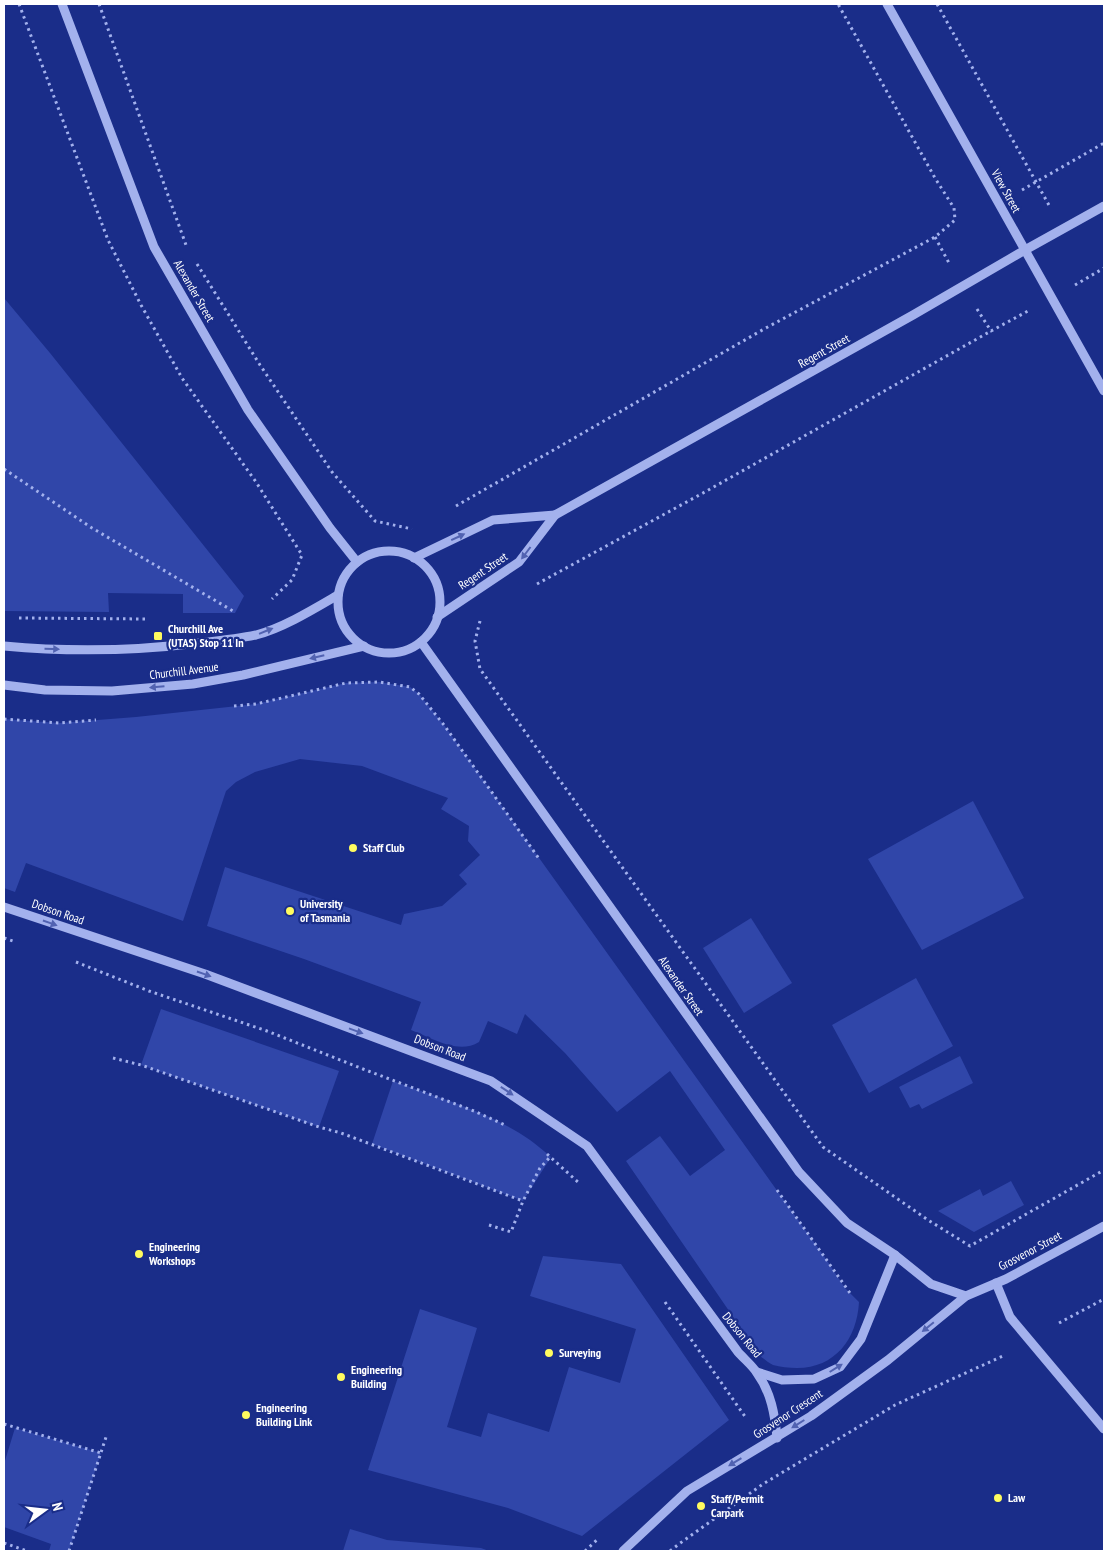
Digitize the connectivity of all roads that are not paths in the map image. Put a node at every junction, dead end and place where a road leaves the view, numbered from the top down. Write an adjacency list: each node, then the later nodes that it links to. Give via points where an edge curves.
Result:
1 (62, 4): 8 (street, Alexander Street, via 154,247 248,410)
2 (887, 4): 4 (street, View Street)
3 (1104, 206): 4 (street, Regent Street)
4 (1025, 250): 5 (street, View Street); 6 (street, Regent Street)
5 (1104, 391)
6 (555, 515): 7 (street, Regent Street, one-way to 6, via 493,520); 10 (street, Regent Street, one-way to 10, via 519,562)
7 (414, 558): 8 (street, via 400,552 385,551 370,554); 10 (street, via 433,577 438,589)
8 (357, 562): 9 (street, via 341,582)
9 (338, 595): 12 (street, one-way to 9, via 112,651 256,635 293,620); 13 (street, via 344,625 352,638)
10 (437, 617): 11 (street)
11 (421, 642): 13 (street, via 393,653 378,652); 17 (street, Alexander Street, via 799,1172 847,1223)
12 (4, 646)
13 (364, 646): 14 (street, Churchill Avenue, one-way to 14, via 194,684 112,691 45,690)
14 (4, 685)
15 (4, 907): 20 (street, Dobson Road, one-way to 20, via 205,974 492,1081 587,1146 738,1352)
16 (1104, 1226): 18 (street, Grosvenor Street)
17 (895, 1255): 19 (street, Alexander Street, via 931,1284); 20 (street, Dobson Road, one-way to 17, via 782,1380 798,1380 814,1379 840,1368 860,1339)
18 (996, 1283): 19 (street, Grosvenor Street); 21 (street, via 1010,1317)
19 (966, 1296): 22 (street, Grosvenor Crescent, one-way to 22, via 888,1360)
20 (757, 1372): 22 (street, Dobson Road, via 775,1416)
21 (1104, 1429)
22 (777, 1438): 23 (street, Grosvenor Crescent, one-way to 23, via 688,1491)
23 (623, 1551)

